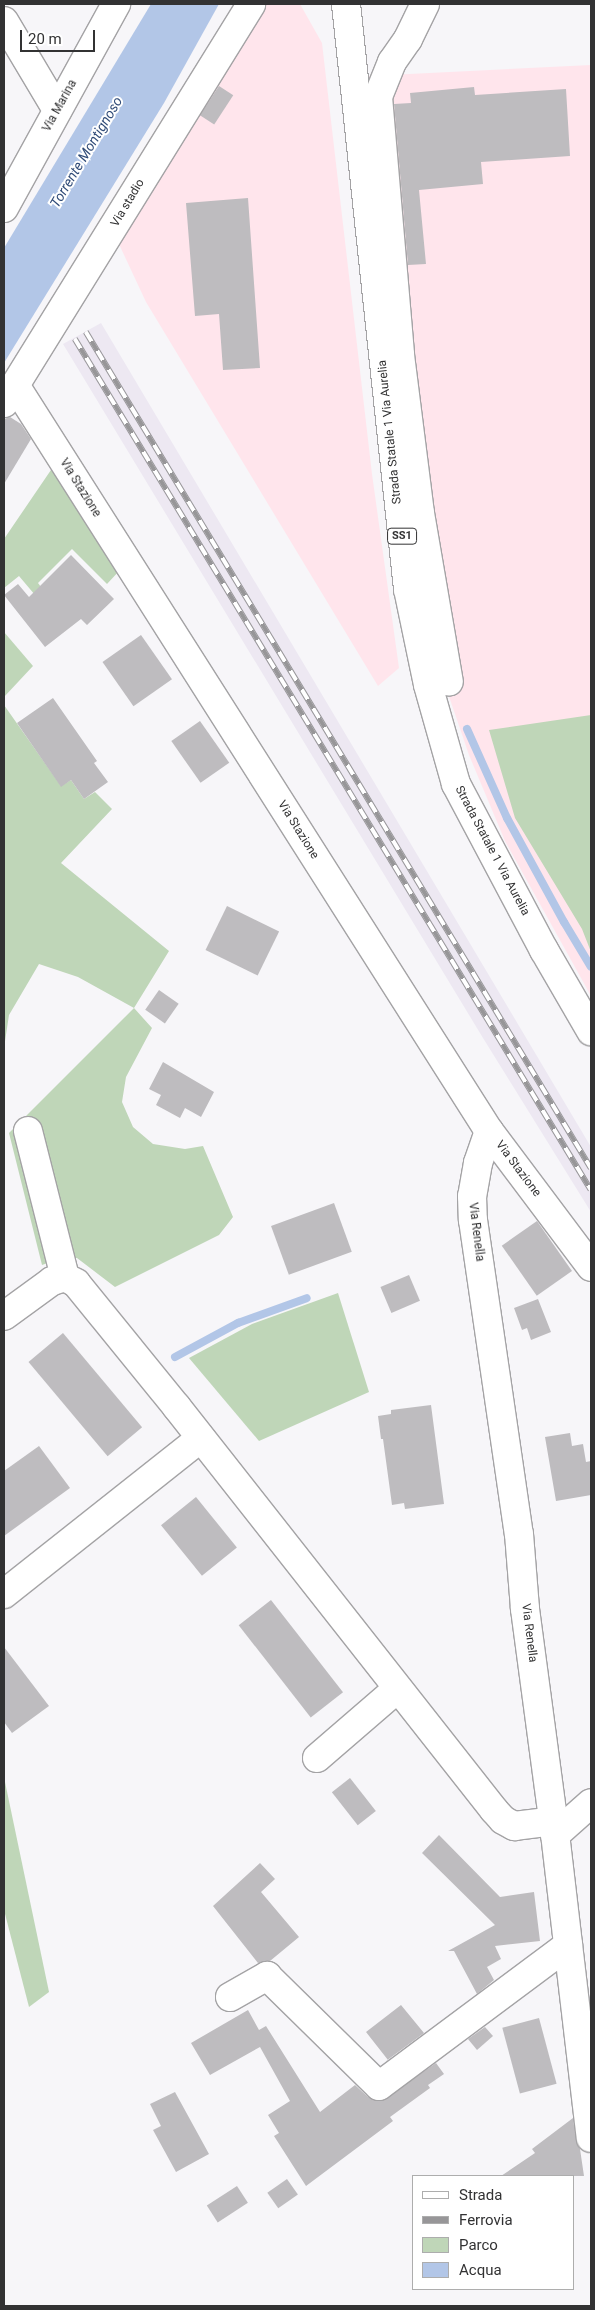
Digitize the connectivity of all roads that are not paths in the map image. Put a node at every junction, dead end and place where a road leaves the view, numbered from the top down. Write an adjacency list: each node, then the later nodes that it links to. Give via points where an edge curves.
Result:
1 (116, 4): 6 (street, Via Marina)
2 (250, 4): 8 (street, Via stadio)
3 (346, 4): 10 (street, Strada Statale 1 Via Aurelia / SS1, via 408,589 428,685 456,784)
4 (425, 4): 9 (street, via 408,39 392,62 378,97 400,355 420,513)
5 (4, 21): 6 (street)
6 (57, 110): 7 (street, Via Marina)
7 (4, 208)
8 (9, 394): 12 (street, Via Stazione)
9 (449, 682)
10 (591, 1031)
11 (28, 1131): 14 (street)
12 (489, 1131): 13 (street, Via Stazione); 21 (street, Via Renella, via 478,1163 472,1196 474,1220 519,1534 525,1610)
13 (591, 1267)
14 (65, 1277): 15 (street, via 52,1281); 16 (street, via 76,1283)
15 (4, 1316)
16 (201, 1438): 17 (street); 18 (street)
17 (4, 1594)
18 (397, 1688): 19 (street); 21 (street, via 502,1820 514,1826)
19 (317, 1758)
20 (591, 1803): 21 (street)
21 (554, 1828): 22 (street, Via Renella)
22 (568, 1945): 23 (street, via 379,2086 267,1976); 24 (street, Via Renella)
23 (230, 1997)
24 (591, 2138)

